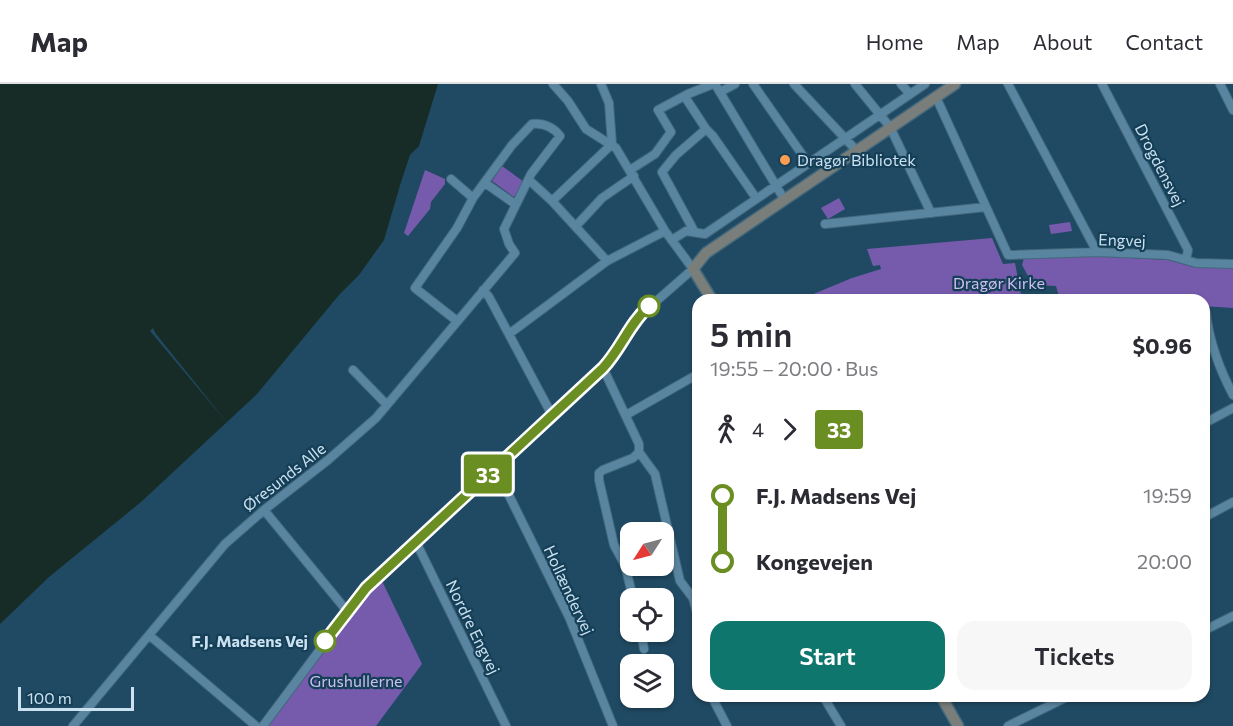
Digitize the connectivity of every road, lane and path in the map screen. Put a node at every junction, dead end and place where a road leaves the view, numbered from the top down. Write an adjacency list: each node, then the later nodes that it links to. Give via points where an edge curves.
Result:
1 (553, 84): 23 (street, via 586,129)
2 (714, 84): 14 (street); 16 (street)
3 (735, 84): 14 (street)
4 (753, 84): 25 (street)
5 (794, 84): 22 (street)
6 (855, 84): 19 (street)
7 (901, 84): 15 (street)
8 (925, 84): 15 (street)
9 (955, 84): 17 (street)
10 (1008, 84): 43 (street)
11 (1102, 84): 44 (street, Drogdensvej, via 1188,250)
12 (1220, 84): 18 (street)
13 (603, 85): 23 (street, via 609,103)
14 (720, 92): 30 (street)
15 (910, 94): 19 (street)
16 (685, 97): 21 (street); 26 (street, via 658,110 670,132 655,154)
17 (936, 97): 20 (street); 36 (street)
18 (1233, 110)
19 (881, 114): 20 (street); 22 (street)
20 (890, 127): 24 (street); 37 (street)
21 (705, 129): 32 (street); 41 (street, via 662,172)
22 (845, 137): 24 (street); 25 (street)
23 (612, 144): 26 (street); 34 (street)
24 (856, 150): 33 (street)
25 (808, 162): 30 (street)
26 (632, 173): 39 (street); 40 (street)
27 (451, 179): 31 (street)
28 (529, 180): 29 (street, via 560,136 544,124 531,124); 34 (street); 35 (street)
29 (485, 183): 31 (street); 35 (street)
30 (775, 185): 32 (street); 33 (street)
31 (473, 198): 50 (street, via 415,288)
32 (756, 198): 41 (street, via 705,234)
33 (784, 200): 47 (street, via 705,253)
34 (552, 201): 39 (street)
35 (515, 204): 48 (street, Øresunds Alle, via 504,229 515,253)
36 (986, 207): 37 (street); 43 (street, Engvej, via 1008,255)
37 (931, 213): 38 (street)
38 (825, 224)
39 (576, 226): 45 (street)
40 (665, 231): 42 (street); 45 (street)
41 (694, 231): 42 (street, via 686,231)
42 (672, 240): 47 (street)
43 (1097, 252): 44 (street, Engvej, via 1168,255)
44 (1186, 260): 46 (street, Engvej)
45 (607, 261): 51 (street)
46 (1233, 264)
47 (693, 269): 49 (street); 53 (street, via 637,318)
48 (483, 290): 50 (street, Øresunds Alle); 51 (street)
49 (708, 294)
50 (457, 321): 57 (street, Øresunds Alle)
51 (509, 334): 60 (street)
52 (1210, 346): 56 (street)
53 (603, 368): 59 (street); 60 (street)
54 (353, 370): 57 (street)
55 (692, 379): 59 (street)
56 (1233, 395)
57 (387, 405): 65 (street, Øresunds Alle, via 361,433)
58 (1233, 408): 61 (street)
59 (626, 415): 62 (street)
60 (552, 416): 63 (street)
61 (1210, 420)
62 (639, 453): 68 (street, via 599,473 614,545 625,565); 69 (street, via 656,474 680,581)
63 (495, 467): 67 (street); 84 (street, Hollændervej, via 569,617)
64 (1233, 502): 66 (street)
65 (264, 510): 70 (street); 73 (street, Øresunds Alle, via 225,544)
66 (1210, 514)
67 (416, 540): 70 (street); 83 (street, Nordre Engvej)
68 (631, 588)
69 (692, 597)
70 (347, 611): 82 (street)
71 (1233, 616): 72 (street)
72 (1210, 628)
73 (149, 635): 80 (street, Øresunds Alle); 81 (street)
74 (643, 642): 75 (street)
75 (644, 649)
76 (715, 702): 85 (street)
77 (826, 702): 86 (street)
78 (944, 702): 87 (street)
79 (1057, 702): 88 (street)
80 (73, 726)
81 (256, 726)
82 (263, 726)
83 (506, 726)
84 (613, 726)
85 (727, 726)
86 (840, 726)
87 (958, 726)
88 (1008, 726)

